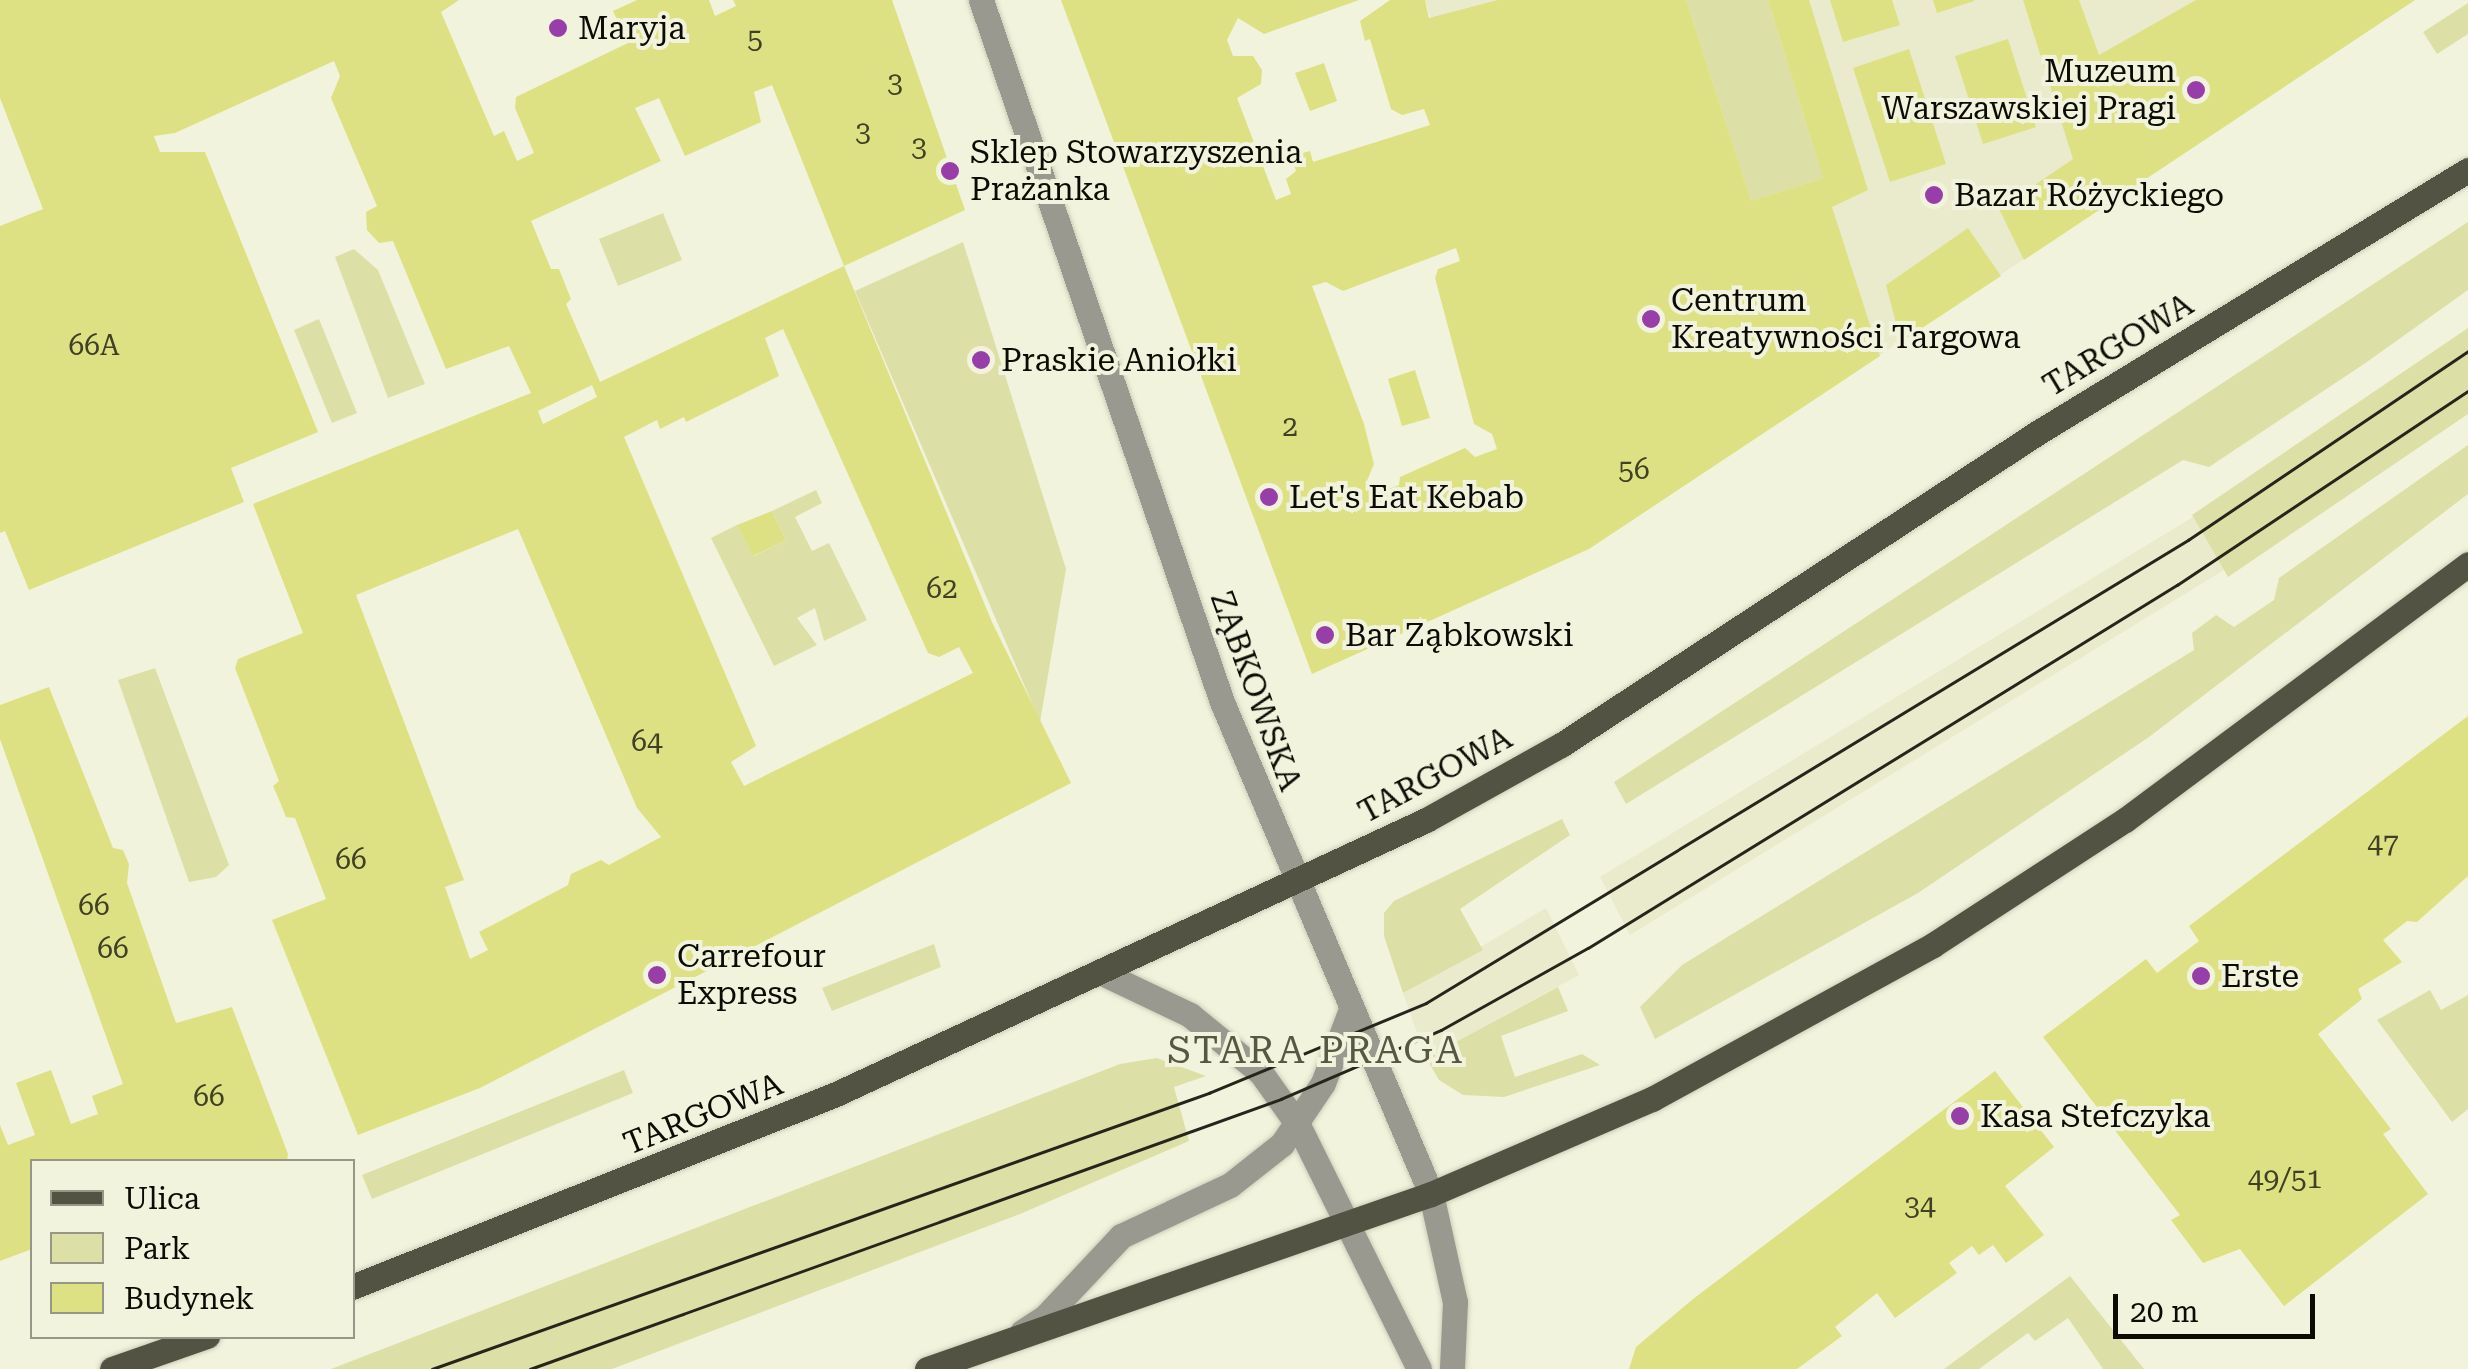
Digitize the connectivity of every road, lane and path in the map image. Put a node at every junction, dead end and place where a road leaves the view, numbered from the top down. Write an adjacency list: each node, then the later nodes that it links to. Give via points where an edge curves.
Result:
1 (981, 0): 4 (street, ZĄBKOWSKA, via 1222,702)
2 (2468, 170): 4 (main road, TARGOWA, via 2037,433 1561,745 1426,820)
3 (2468, 564): 8 (main road, via 2125,820 1932,945 1652,1099)
4 (1294, 881): 5 (main road, TARGOWA); 6 (street, ZĄBKOWSKA)
5 (1100, 972): 7 (street, via 1163,999 1217,1033 1262,1072); 10 (main road, TARGOWA, via 694,1154)
6 (1350, 1012): 7 (street); 8 (street, ZĄBKOWSKA)
7 (1298, 1125): 9 (street); 12 (street, via 1230,1185 1121,1236 1045,1316)
8 (1431, 1194): 9 (main road); 16 (street, ZĄBKOWSKA, via 1455,1302)
9 (1346, 1223): 12 (main road); 15 (street)
10 (355, 1285)
11 (198, 1339): 13 (main road)
12 (1011, 1340): 14 (main road)
13 (112, 1369)
14 (927, 1369)
15 (1420, 1369)
16 (1452, 1369)

